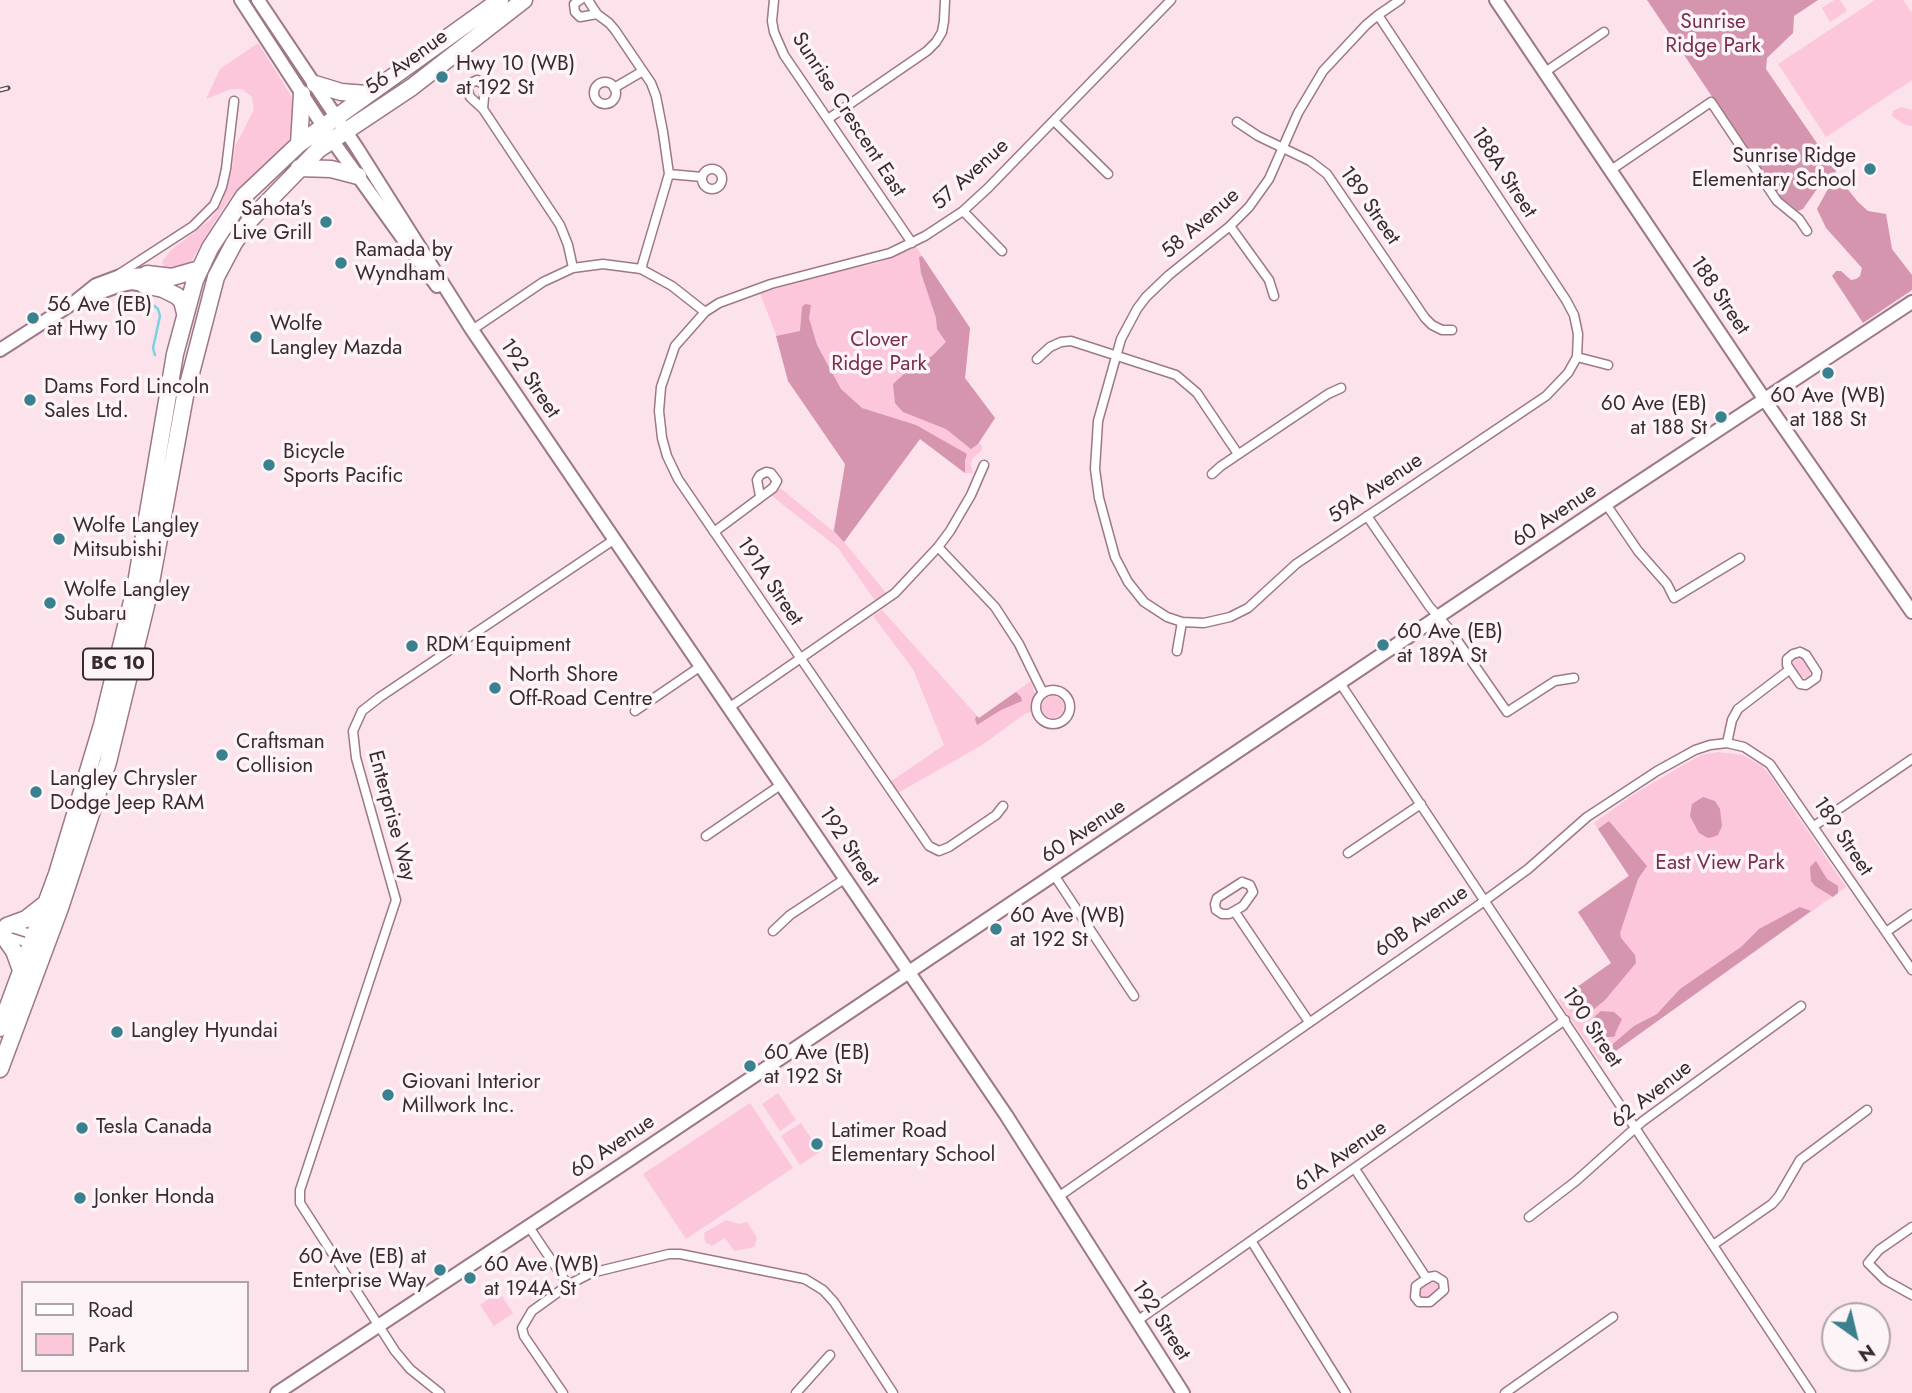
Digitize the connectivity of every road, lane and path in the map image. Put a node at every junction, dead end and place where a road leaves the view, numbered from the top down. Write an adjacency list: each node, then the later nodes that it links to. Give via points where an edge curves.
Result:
1 (241, 0): 18 (street, 192 Street)
2 (258, 0): 18 (street, 192 Street)
3 (500, 0): 19 (highway, 56 Avenue / BC 10)
4 (524, 0): 25 (highway, 56 Avenue / BC 10, via 412,87)
5 (580, 0): 12 (street, via 574,4 580,17)
6 (588, 0): 12 (street)
7 (774, 0): 22 (street, Sunrise Crescent East, via 772,20 778,44)
8 (944, 0): 22 (street, via 944,21 936,43)
9 (1171, 0): 23 (street, 57 Avenue)
10 (1400, 0): 13 (street, 58 Avenue)
11 (1496, 0): 16 (street, 188 Street)
12 (597, 15): 15 (street, via 609,23)
13 (1378, 15): 27 (street, 58 Avenue, via 1323,71); 54 (street, 188A Street, via 1566,300 1578,334)
14 (1604, 32): 16 (street)
15 (643, 71): 17 (street); 30 (street, via 656,96)
16 (1545, 72): 29 (street, 188 Street)
17 (614, 88)
18 (308, 89): 19 (highway); 25 (street, 192 Street); 26 (highway)
19 (367, 94): 25 (highway, 56 Avenue / BC 10)
20 (234, 101): 38 (street, via 219,196 202,219)
21 (482, 109): 40 (street, via 560,225)
22 (828, 119): 37 (street, Sunrise Crescent East)
23 (1054, 121): 31 (street); 34 (street, 57 Avenue)
24 (1237, 122): 27 (street, 189 Street)
25 (334, 128): 26 (highway, BC 10); 28 (highway, BC 10); 32 (street, 192 Street); 50 (street, 192 Street)
26 (299, 144): 41 (highway, BC 10, via 244,196)
27 (1282, 146): 35 (street, 58 Avenue, via 1259,195); 51 (street, 189 Street, via 1327,174 1425,318 1432,325)
28 (299, 168): 32 (highway); 98 (highway, BC 10, via 251,219 216,277 185,396 125,695 80,849)
29 (1611, 170): 36 (street, via 1711,102 1777,201); 58 (street, 188 Street)
30 (669, 174): 33 (street); 42 (street)
31 (1108, 174)
32 (358, 176): 50 (street, 192 Street)
33 (702, 177)
34 (962, 211): 37 (street, 57 Avenue); 39 (street)
35 (1230, 226): 45 (street, via 1269,280); 53 (street, 58 Avenue, via 1146,297)
36 (1807, 231)
37 (912, 243): 48 (street, 57 Avenue, via 890,253 755,288)
38 (163, 246): 43 (street); 44 (street, via 153,257)
39 (1002, 251)
40 (573, 268): 42 (street, via 603,264); 50 (street, via 543,282)
41 (200, 269): 44 (highway); 49 (highway, BC 10)
42 (641, 269): 48 (street)
43 (114, 277): 44 (street); 46 (street, via 85,291)
44 (145, 279): 46 (street); 49 (highway, via 177,296)
45 (1274, 296)
46 (76, 301): 52 (street)
47 (1912, 302): 58 (street, 60 Avenue)
48 (705, 312): 65 (street, 191A Street, via 668,360 659,411 673,470)
49 (185, 313): 92 (highway, BC 10, via 122,647)
50 (472, 330): 66 (street, 192 Street)
51 (1452, 330)
52 (0, 350)
53 (1116, 354): 55 (street, via 1071,341 1050,347); 59 (street, via 1184,380); 71 (street, 58 Avenue, via 1098,421 1097,482 1102,514 1115,557 1131,587 1155,611)
54 (1577, 357): 56 (street); 64 (street, 59A Avenue, via 1546,396)
55 (1037, 359)
56 (1608, 365)
57 (1341, 388): 59 (street)
58 (1766, 400): 63 (street, 60 Avenue); 69 (street, 188 Street)
59 (1238, 454): 61 (street)
60 (984, 465): 67 (street)
61 (1212, 474)
62 (760, 496): 65 (street)
63 (1606, 504): 68 (street, via 1674,598); 70 (street, 60 Avenue)
64 (1367, 516): 70 (street); 71 (street, 59A Avenue, via 1296,564 1237,614 1204,623)
65 (714, 532): 73 (street, 191A Street)
66 (615, 539): 74 (street, 192 Street); 122 (street, Enterprise Way, via 380,697 362,712 352,731 396,900 300,1190 300,1203)
67 (939, 547): 73 (street, via 895,593); 78 (street, via 995,607)
68 (1740, 558)
69 (1912, 612)
70 (1439, 617): 76 (street, via 1507,712 1555,681); 77 (street, 60 Avenue)
71 (1182, 622): 72 (street)
72 (1177, 651)
73 (800, 660): 79 (street); 85 (street, 191A Street, via 929,846 949,848)
74 (701, 666): 79 (street, 192 Street); 80 (street)
75 (1789, 670): 81 (street, via 1738,709)
76 (1574, 678)
77 (1340, 683): 84 (street, 190 Street); 89 (street, 60 Avenue)
78 (1043, 693): 78 (street, via 1036,704 1037,715 1045,723 1062,722 1070,707 1066,696 1053,690)
79 (730, 707): 83 (street, 192 Street)
80 (635, 711)
81 (1727, 743): 86 (street, 189 Street, via 1744,747 1770,764); 91 (street, 60B Avenue, via 1695,750 1652,774 1587,817)
82 (1912, 759): 86 (street)
83 (782, 784): 87 (street); 90 (street, 192 Street)
84 (1421, 804): 88 (street); 91 (street, 190 Street)
85 (1003, 806)
86 (1814, 826): 97 (street, 189 Street)
87 (706, 836)
88 (1348, 853)
89 (1054, 875): 101 (street, 60 Avenue); 102 (street)
90 (846, 878): 96 (street); 101 (street, 192 Street)
91 (1485, 900): 104 (street, 190 Street); 105 (street, 60B Avenue)
92 (47, 902): 95 (highway, via 26,919); 98 (highway, BC 10)
93 (1235, 912): 93 (street, via 1250,898 1250,885 1242,882 1217,898 1216,910); 105 (street)
94 (1912, 914): 97 (street)
95 (2, 929): 98 (street); 99 (highway)
96 (773, 931)
97 (1886, 932): 100 (street, 189 Street)
98 (40, 942): 99 (highway, BC 10); 107 (highway, BC 10)
99 (21, 970): 106 (highway, BC 10)
100 (1912, 971)
101 (911, 972): 111 (street, 192 Street); 113 (street, 60 Avenue)
102 (1134, 996)
103 (1801, 1006): 109 (street, 62 Avenue)
104 (1564, 1020): 109 (street, 190 Street); 110 (street, 61A Avenue)
105 (1309, 1023): 111 (street, 60B Avenue)
106 (0, 1028)
107 (0, 1069)
108 (1867, 1110): 116 (street, via 1800,1160 1772,1204)
109 (1636, 1127): 112 (street, 62 Avenue); 116 (street, 190 Street)
110 (1355, 1169): 115 (street, 61A Avenue); 117 (street)
111 (1058, 1197): 121 (street, 192 Street)
112 (1529, 1217)
113 (529, 1227): 118 (street); 122 (street, 60 Avenue)
114 (1912, 1227): 119 (street, via 1868,1263 1885,1280)
115 (1252, 1242): 121 (street, 61A Avenue); 130 (street)
116 (1713, 1245): 132 (street, 190 Street)
117 (1427, 1279)
118 (568, 1285): 126 (street, via 532,1311 522,1328); 128 (street, via 591,1273 669,1254 805,1279 834,1302)
119 (1912, 1294)
120 (1613, 1317): 131 (street)
121 (1137, 1321): 129 (street, 192 Street)
122 (378, 1326): 124 (street, 60 Avenue); 125 (street, via 410,1368)
123 (830, 1355): 127 (street)
124 (277, 1393)
125 (440, 1393)
126 (563, 1393)
127 (796, 1393)
128 (893, 1393)
129 (1183, 1393)
130 (1346, 1393)
131 (1505, 1393)
132 (1811, 1393)

